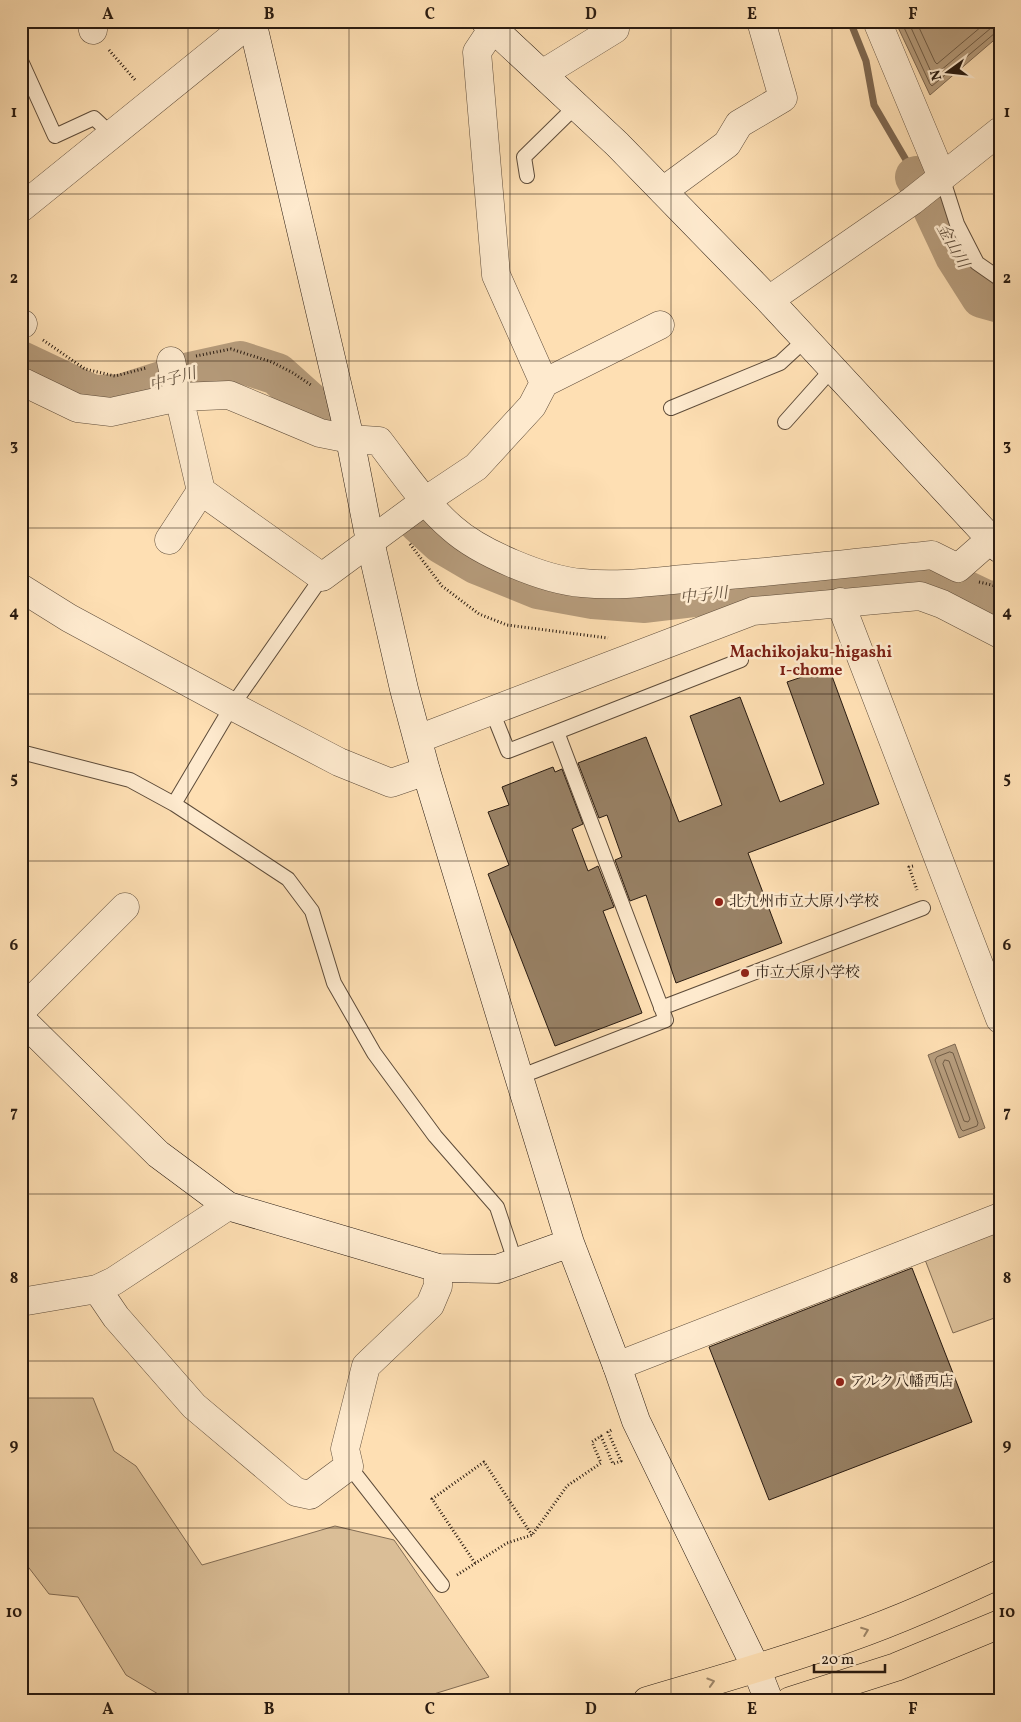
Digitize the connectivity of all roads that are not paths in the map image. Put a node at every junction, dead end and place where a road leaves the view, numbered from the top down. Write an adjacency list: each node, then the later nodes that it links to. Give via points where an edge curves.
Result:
1 (252, 21): 10 (street); 26 (street)
2 (761, 21): 13 (street, via 782,98 739,124 727,144)
3 (877, 21): 12 (street)
4 (489, 25): 7 (street); 22 (street, via 477,52 496,276)
5 (615, 29): 7 (street)
6 (21, 61): 10 (lane, via 55,136 94,118)
7 (542, 74): 8 (street)
8 (576, 106): 11 (lane, via 524,157); 13 (street)
9 (1000, 131): 12 (street)
10 (111, 134): 14 (street)
11 (527, 176)
12 (942, 177): 15 (lane, via 957,224 977,263); 16 (street, via 912,202)
13 (663, 191): 16 (street)
14 (21, 208)
15 (1000, 279)
16 (770, 300): 18 (street)
17 (660, 326): 22 (street)
18 (806, 339): 20 (street); 24 (lane, via 780,364)
19 (171, 362): 23 (street)
20 (833, 368): 25 (lane); 31 (street)
21 (21, 381): 23 (street, via 77,408 111,412)
22 (544, 383): 28 (street, via 532,406 476,467)
23 (178, 396): 26 (street, via 230,395 320,433); 27 (street)
24 (671, 408)
25 (785, 422)
26 (350, 439): 28 (street, via 379,441); 30 (street)
27 (201, 491): 29 (street); 33 (street)
28 (425, 500): 30 (street); 32 (street, via 453,528 490,552 534,573 581,584 624,584)
29 (169, 540)
30 (370, 541): 33 (street); 42 (street)
31 (995, 544): 32 (street, via 958,568 932,555)
32 (748, 574): 36 (street)
33 (322, 577): 39 (lane)
34 (21, 588): 39 (street, via 69,618)
35 (840, 602): 36 (street); 37 (street, via 920,596); 50 (street)
36 (752, 610): 40 (street)
37 (1000, 634)
38 (741, 660): 41 (lane)
39 (232, 706): 44 (street, via 339,762 391,783); 45 (lane)
40 (492, 711): 41 (lane, via 508,751); 42 (street)
41 (556, 732): 48 (lane)
42 (418, 739): 44 (street)
43 (21, 752): 45 (lane, via 130,780)
44 (426, 771): 52 (street)
45 (174, 804): 56 (lane, via 288,878 312,910 334,983 374,1053 435,1136 497,1207)
46 (125, 907): 49 (street)
47 (923, 908): 48 (lane)
48 (661, 1008): 52 (lane, via 666,1020)
49 (21, 1011)
50 (1000, 1018)
51 (21, 1019): 53 (street, via 158,1154)
52 (519, 1076): 55 (street)
53 (228, 1206): 57 (street); 58 (street)
54 (1000, 1217): 60 (street)
55 (570, 1243): 56 (street); 60 (street)
56 (516, 1264): 57 (street, via 497,1269)
57 (438, 1268): 61 (street, via 438,1286 430,1305 366,1366 345,1449)
58 (98, 1289): 59 (street); 61 (street, via 116,1317 194,1406 296,1492 310,1495)
59 (21, 1302)
60 (617, 1366): 65 (street, via 636,1421)
61 (349, 1466): 63 (lane)
62 (1000, 1574): 65 (highway, one-way to 62, via 848,1638)
63 (442, 1585)
64 (1000, 1624): 68 (highway, via 896,1667)
65 (756, 1668): 66 (highway, one-way to 65); 67 (street)
66 (647, 1701)
67 (768, 1701)
68 (790, 1701)

